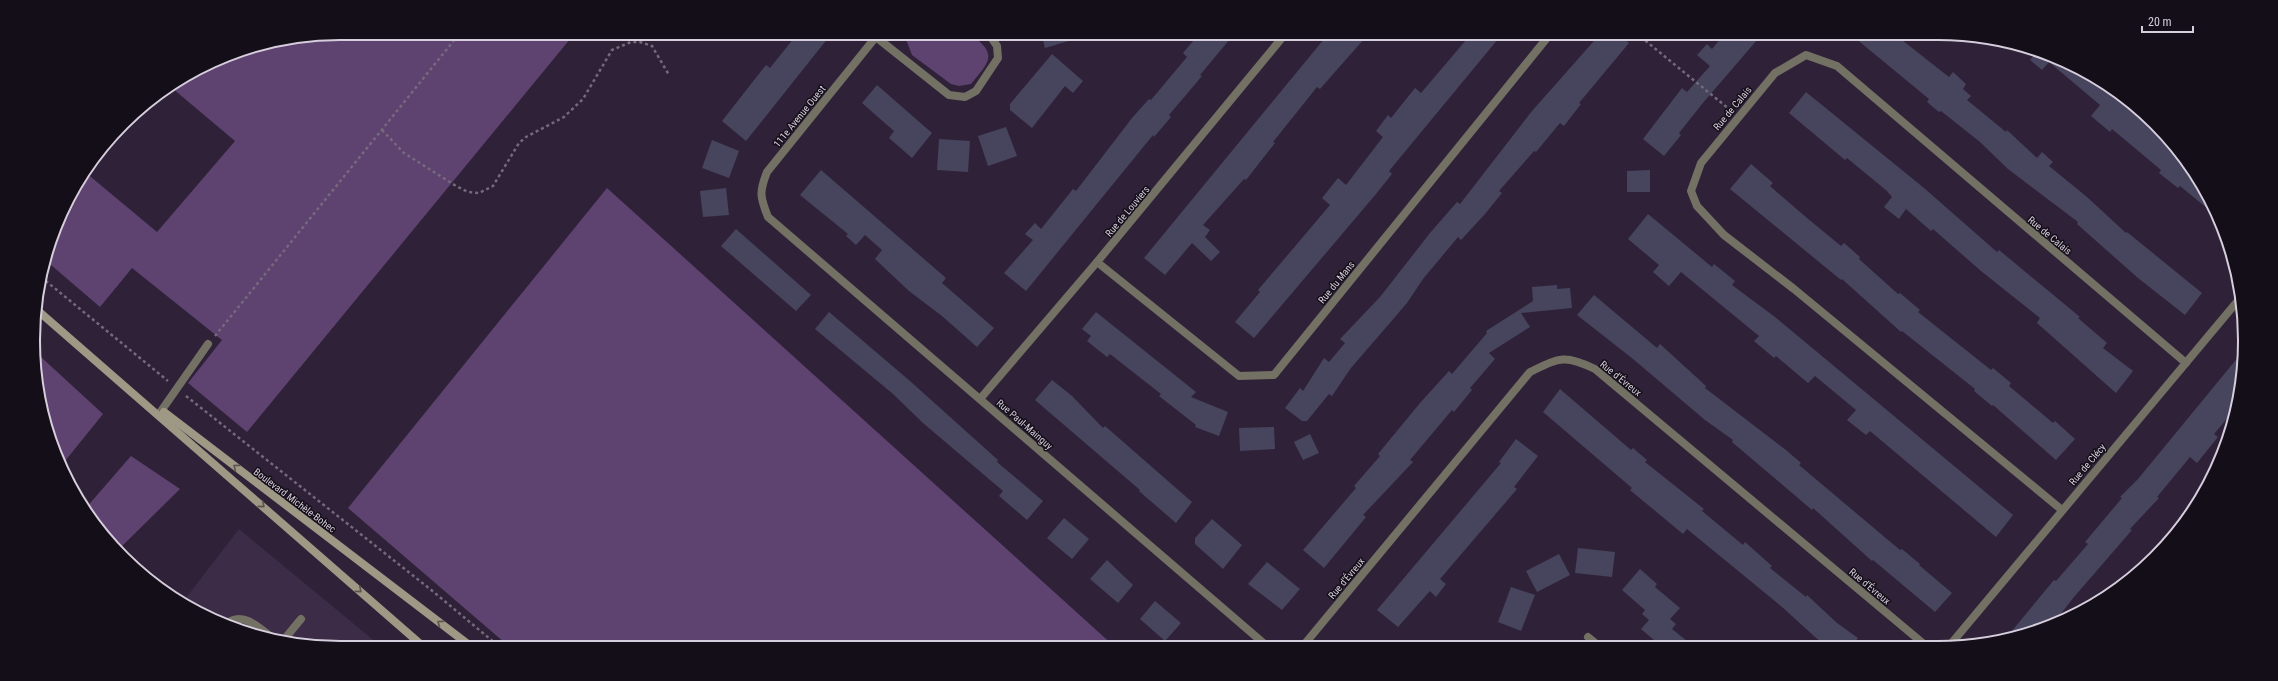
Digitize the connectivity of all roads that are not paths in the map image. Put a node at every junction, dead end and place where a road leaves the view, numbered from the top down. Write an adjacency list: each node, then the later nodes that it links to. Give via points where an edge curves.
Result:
1 (874, 40): 6 (street, 111e Avenue Ouest, via 767,172 760,189)
2 (884, 40): 3 (street, 111e Avenue Ouest, via 949,95 965,98 976,91 998,58 997,46)
3 (993, 40)
4 (1280, 40): 7 (street, Rue de Louviers)
5 (1545, 40): 7 (street, Rue du Mans, via 1274,375 1239,376)
6 (768, 217): 12 (street, Rue Paul-Mainguy)
7 (1097, 262): 12 (street, Rue de Louviers)
8 (2235, 304): 11 (street, Rue de Clécy)
9 (42, 314): 13 (street, Boulevard Michèle-Bohec)
10 (208, 344): 13 (street)
11 (2186, 363): 14 (street, Rue de Clécy); 14 (street, Rue de Calais, via 1836,66 1806,54 1775,72 1737,116 1701,163 1691,191 1697,206 1724,235 1794,289)
12 (980, 399): 23 (street, Rue Paul-Mainguy)
13 (160, 412): 21 (street, Boulevard Michèle-Bohec, one-way to 21); 22 (street, Boulevard Michèle-Bohec, one-way to 13)
14 (2062, 510): 20 (street, Rue de Clécy)
15 (301, 619): 18 (street)
16 (232, 621): 17 (street, via 246,619)
17 (262, 631)
18 (287, 636)
19 (1588, 637): 25 (street)
20 (1954, 640)
21 (417, 641)
22 (463, 641)
23 (1262, 641)
24 (1307, 641): 26 (street, Rue d'Évreux, via 1530,372 1557,358 1577,360 1595,369)
25 (1593, 641)
26 (1919, 641)

